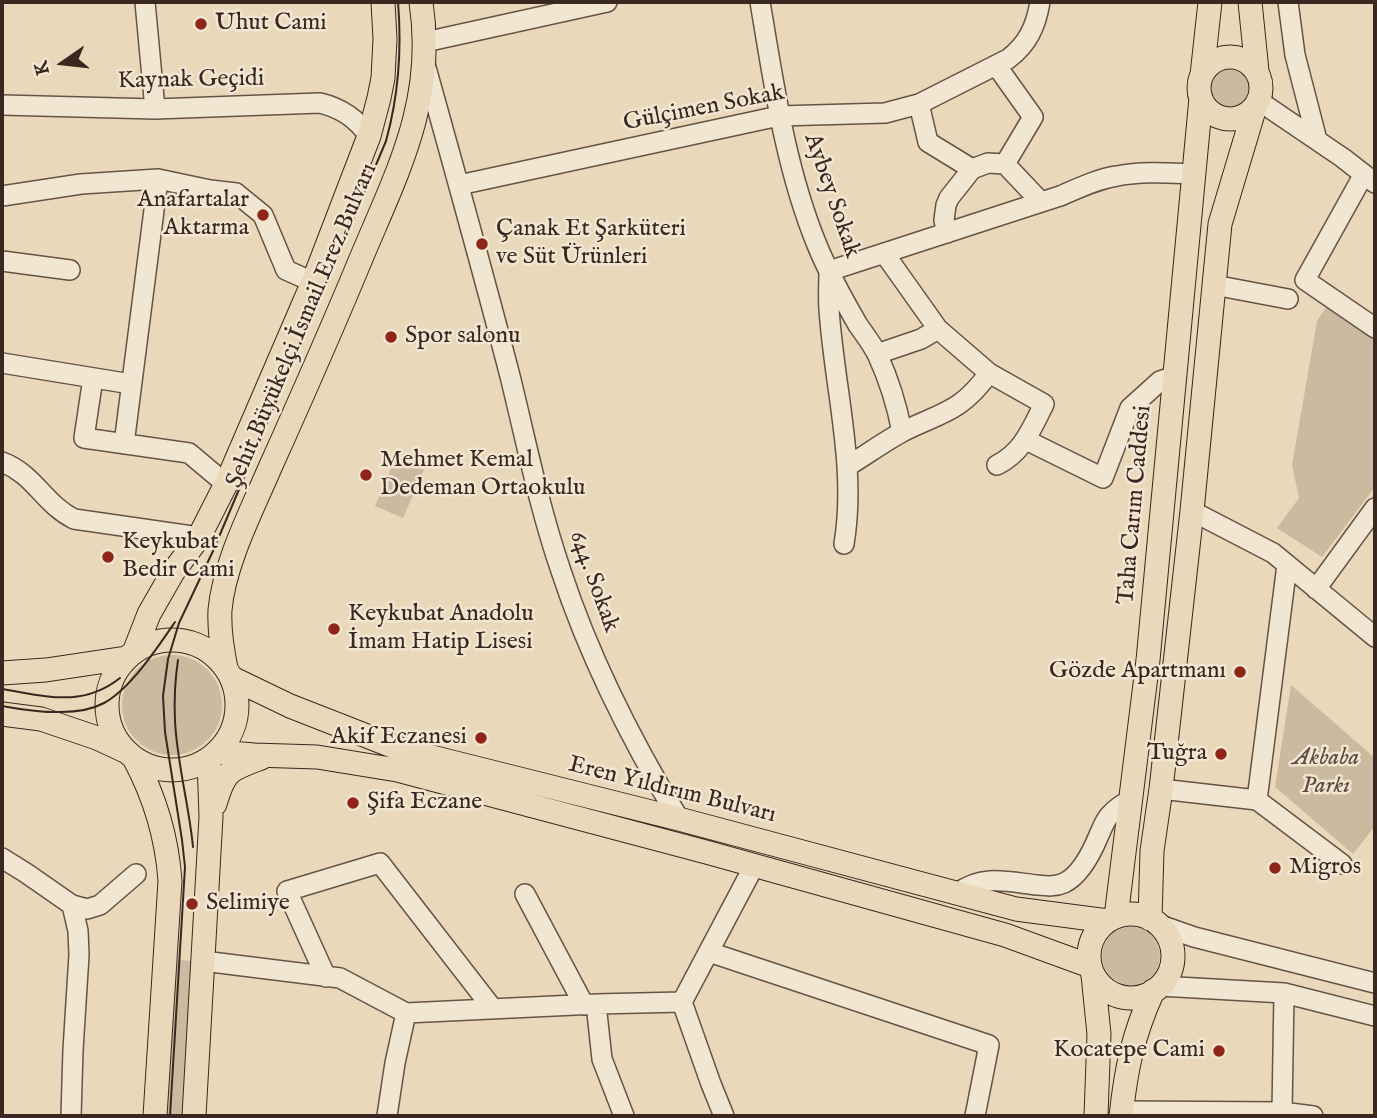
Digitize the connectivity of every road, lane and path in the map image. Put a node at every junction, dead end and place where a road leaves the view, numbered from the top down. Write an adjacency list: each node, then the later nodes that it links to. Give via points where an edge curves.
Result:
1 (145, 2): 17 (street)
2 (383, 2): 19 (main road, Şehit Büyükelçi İsmail Erez Bulvarı, via 383,78)
3 (421, 2): 10 (main road, Şehit Büyükelçi İsmail Erez Bulvarı)
4 (607, 2): 10 (street)
5 (760, 2): 18 (street, Aybey Sokak)
6 (1040, 2): 11 (street, Gülçimen Sokak, via 1027,41)
7 (1210, 2): 13 (main road, Taha Carım Caddesi)
8 (1250, 2): 12 (main road)
9 (1288, 2): 20 (street, via 1295,55)
10 (425, 52): 26 (street, 644. Sokak); 61 (main road, Şehit Büyükelçi İsmail Erez Bulvarı, via 420,103 405,152 228,572 220,623)
11 (996, 65): 14 (street, Gülçimen Sokak); 21 (street, via 1033,117)
12 (1257, 71): 13 (main road, via 1239,58 1224,57 1211,63); 15 (main road, via 1262,86)
13 (1201, 86): 15 (main road, via 1214,115 1244,117); 23 (main road, Taha Carım Caddesi)
14 (919, 104): 18 (street, Gülçimen Sokak, via 885,113); 22 (street, via 928,142)
15 (1257, 104): 20 (street); 35 (main road, via 1220,224)
16 (2, 105): 17 (street, Kaynak Geçidi)
17 (155, 108): 19 (street, Kaynak Geçidi, via 320,103 348,114)
18 (779, 116): 26 (street, Gülçimen Sokak); 33 (street, Aybey Sokak, via 799,194)
19 (369, 136): 34 (main road, Şehit Büyükelçi İsmail Erez Bulvarı)
20 (1317, 141): 25 (street)
21 (1005, 164): 22 (street, via 988,163); 28 (street)
22 (972, 169): 29 (street, via 946,205)
23 (1194, 174): 28 (street, via 1114,176); 42 (main road, Taha Carım Caddesi)
24 (158, 179): 27 (street, via 81,184); 34 (street, via 236,193 263,215 286,270); 44 (street)
25 (1370, 179): 37 (street, via 1305,280)
26 (459, 185): 70 (street, 644. Sokak, via 538,494 569,594 620,715)
27 (2, 197)
28 (1041, 202): 29 (street)
29 (947, 233): 30 (street)
30 (884, 253): 33 (street); 38 (street)
31 (2, 261): 32 (street)
32 (70, 270)
33 (829, 271): 39 (street, Aybey Sokak); 49 (street, via 829,309)
34 (313, 282): 51 (main road, Şehit Büyükelçi İsmail Erez Bulvarı)
35 (1214, 285): 36 (street); 53 (main road)
36 (1288, 299)
37 (1375, 328)
38 (938, 329): 39 (street); 41 (street)
39 (877, 354): 45 (street, Aybey Sokak)
40 (2, 363): 43 (street)
41 (989, 373): 45 (street, via 954,409); 46 (street, via 1044,404)
42 (1175, 376): 46 (street, via 1160,381 1130,408 1103,478); 67 (main road, Taha Carım Caddesi)
43 (93, 378): 44 (street); 47 (street, via 84,438)
44 (131, 384): 47 (street)
45 (902, 432): 49 (street)
46 (1026, 440): 50 (street)
47 (124, 444): 51 (street, via 189,453)
48 (2, 462): 54 (street, via 22,472 56,508 74,519)
49 (848, 466): 55 (street)
50 (997, 466)
51 (226, 484): 54 (main road, Şehit Büyükelçi İsmail Erez Bulvarı)
52 (1375, 508): 57 (street)
53 (1192, 511): 56 (street); 66 (main road)
54 (199, 537): 59 (main road, Şehit Büyükelçi İsmail Erez Bulvarı, via 167,582)
55 (844, 544)
56 (1287, 565): 57 (street); 68 (street)
57 (1316, 589): 58 (street)
58 (1375, 637)
59 (131, 654): 60 (main road); 61 (main road, via 163,639 190,642 210,651); 63 (main road, via 119,666 107,702 112,732)
60 (2, 673)
61 (229, 673): 65 (main road, via 236,689 237,712 231,733); 70 (main road, Eren Yıldırım Bulvarı, via 298,710 400,749)
62 (2, 713): 63 (main road, via 41,719)
63 (129, 755): 65 (main road, via 154,768 177,771); 96 (main road, via 159,814 169,873)
64 (270, 755): 65 (main road, Eren Yıldırım Bulvarı); 69 (main road, via 226,774); 73 (main road, Eren Yıldırım Bulvarı, via 317,757 397,770)
65 (213, 756): 69 (main road)
66 (1161, 789): 68 (street); 79 (main road, via 1152,851)
67 (1131, 800): 76 (street, via 1109,815 1088,856 1068,881 1053,886 985,881); 78 (main road, Taha Carım Caddesi)
68 (1257, 800): 72 (street)
69 (211, 817): 81 (main road)
70 (680, 819): 76 (main road, Eren Yıldırım Bulvarı)
71 (2, 858): 77 (street)
72 (1342, 864)
73 (754, 866): 80 (street); 82 (main road, Eren Yıldırım Bulvarı, via 1005,935)
74 (136, 874): 77 (street, via 100,905 87,909)
75 (524, 894): 88 (street)
76 (958, 894): 78 (main road, Eren Yıldırım Bulvarı, via 1016,909)
77 (72, 905): 95 (street, via 79,955)
78 (1112, 919): 79 (main road, via 1133,914); 82 (main road, via 1092,941)
79 (1153, 921): 84 (street, via 1194,937); 85 (main road, via 1168,937 1172,954 1170,971)
80 (709, 952): 87 (street); 101 (street, via 989,1045)
81 (203, 961): 83 (street); 97 (main road)
82 (1092, 971): 85 (main road, via 1104,988 1120,996 1137,997); 102 (main road, via 1099,1034)
83 (326, 976): 89 (street, via 287,891 380,863); 90 (street, via 340,978)
84 (1372, 977)
85 (1157, 988): 86 (street); 93 (main road, via 1133,1042)
86 (1284, 993): 91 (street); 92 (street)
87 (682, 1002): 88 (street); 100 (street)
88 (590, 1004): 89 (street); 99 (street, via 602,1059)
89 (493, 1009): 90 (street)
90 (407, 1013): 98 (street)
91 (1375, 1016)
92 (1282, 1112): 94 (street); 103 (street)
93 (1121, 1114): 94 (street)
94 (1218, 1114)
95 (71, 1116)
96 (155, 1116)
97 (194, 1116)
98 (387, 1116)
99 (624, 1116)
100 (724, 1116)
101 (975, 1116)
102 (1096, 1116)
103 (1312, 1116)

